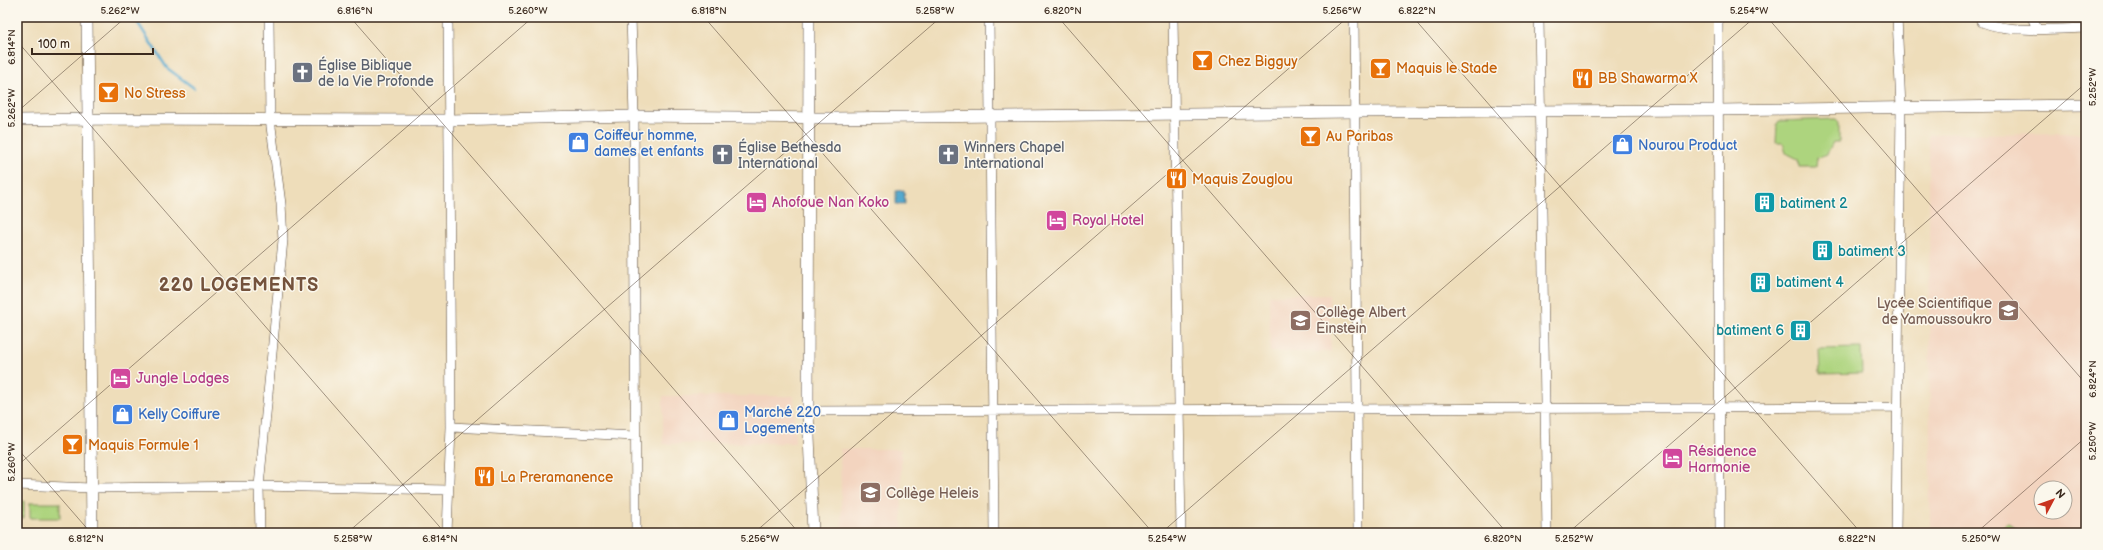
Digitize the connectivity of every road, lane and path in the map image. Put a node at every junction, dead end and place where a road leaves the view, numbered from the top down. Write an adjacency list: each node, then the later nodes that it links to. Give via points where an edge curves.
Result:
1 (87, 17): 25 (street)
2 (269, 17): 26 (street)
3 (448, 17): 28 (street)
4 (631, 17): 22 (street)
5 (809, 17): 24 (street)
6 (990, 17): 23 (street)
7 (1174, 17): 21 (street)
8 (1354, 17): 20 (street)
9 (1539, 17): 19 (street)
10 (1718, 17): 18 (street)
11 (1896, 17): 17 (street)
12 (1979, 17): 15 (street, via 1989,26)
13 (2032, 17): 15 (street)
14 (2086, 28): 15 (street)
15 (2037, 29)
16 (2086, 105): 17 (street)
17 (1901, 108): 18 (street); 30 (street)
18 (1719, 110): 19 (street); 31 (street)
19 (1541, 111): 20 (street); 29 (street)
20 (1355, 112): 21 (street); 32 (street)
21 (1174, 115): 23 (street); 35 (street)
22 (634, 116): 24 (street); 28 (street); 37 (street)
23 (990, 117): 24 (street); 34 (street)
24 (810, 118): 33 (street)
25 (89, 119): 26 (street); 27 (street); 40 (street)
26 (270, 119): 28 (street); 39 (street, via 283,240)
27 (17, 120)
28 (449, 120): 36 (street)
29 (1545, 408): 31 (street); 32 (street); 50 (street)
30 (1896, 408): 31 (street); 52 (street)
31 (1720, 409): 51 (street)
32 (1357, 411): 35 (street); 49 (street)
33 (808, 412): 34 (street); 46 (street)
34 (993, 412): 35 (street); 47 (street)
35 (1179, 412): 48 (street)
36 (451, 427): 37 (street); 41 (street)
37 (635, 436): 45 (street)
38 (17, 485): 40 (street)
39 (259, 486): 40 (street); 41 (street); 43 (street)
40 (91, 488): 42 (street)
41 (448, 490): 44 (street)
42 (92, 533)
43 (260, 533)
44 (447, 533)
45 (636, 533)
46 (813, 533)
47 (994, 533)
48 (1181, 533)
49 (1358, 533)
50 (1547, 533)
51 (1720, 533)
52 (1896, 533)

